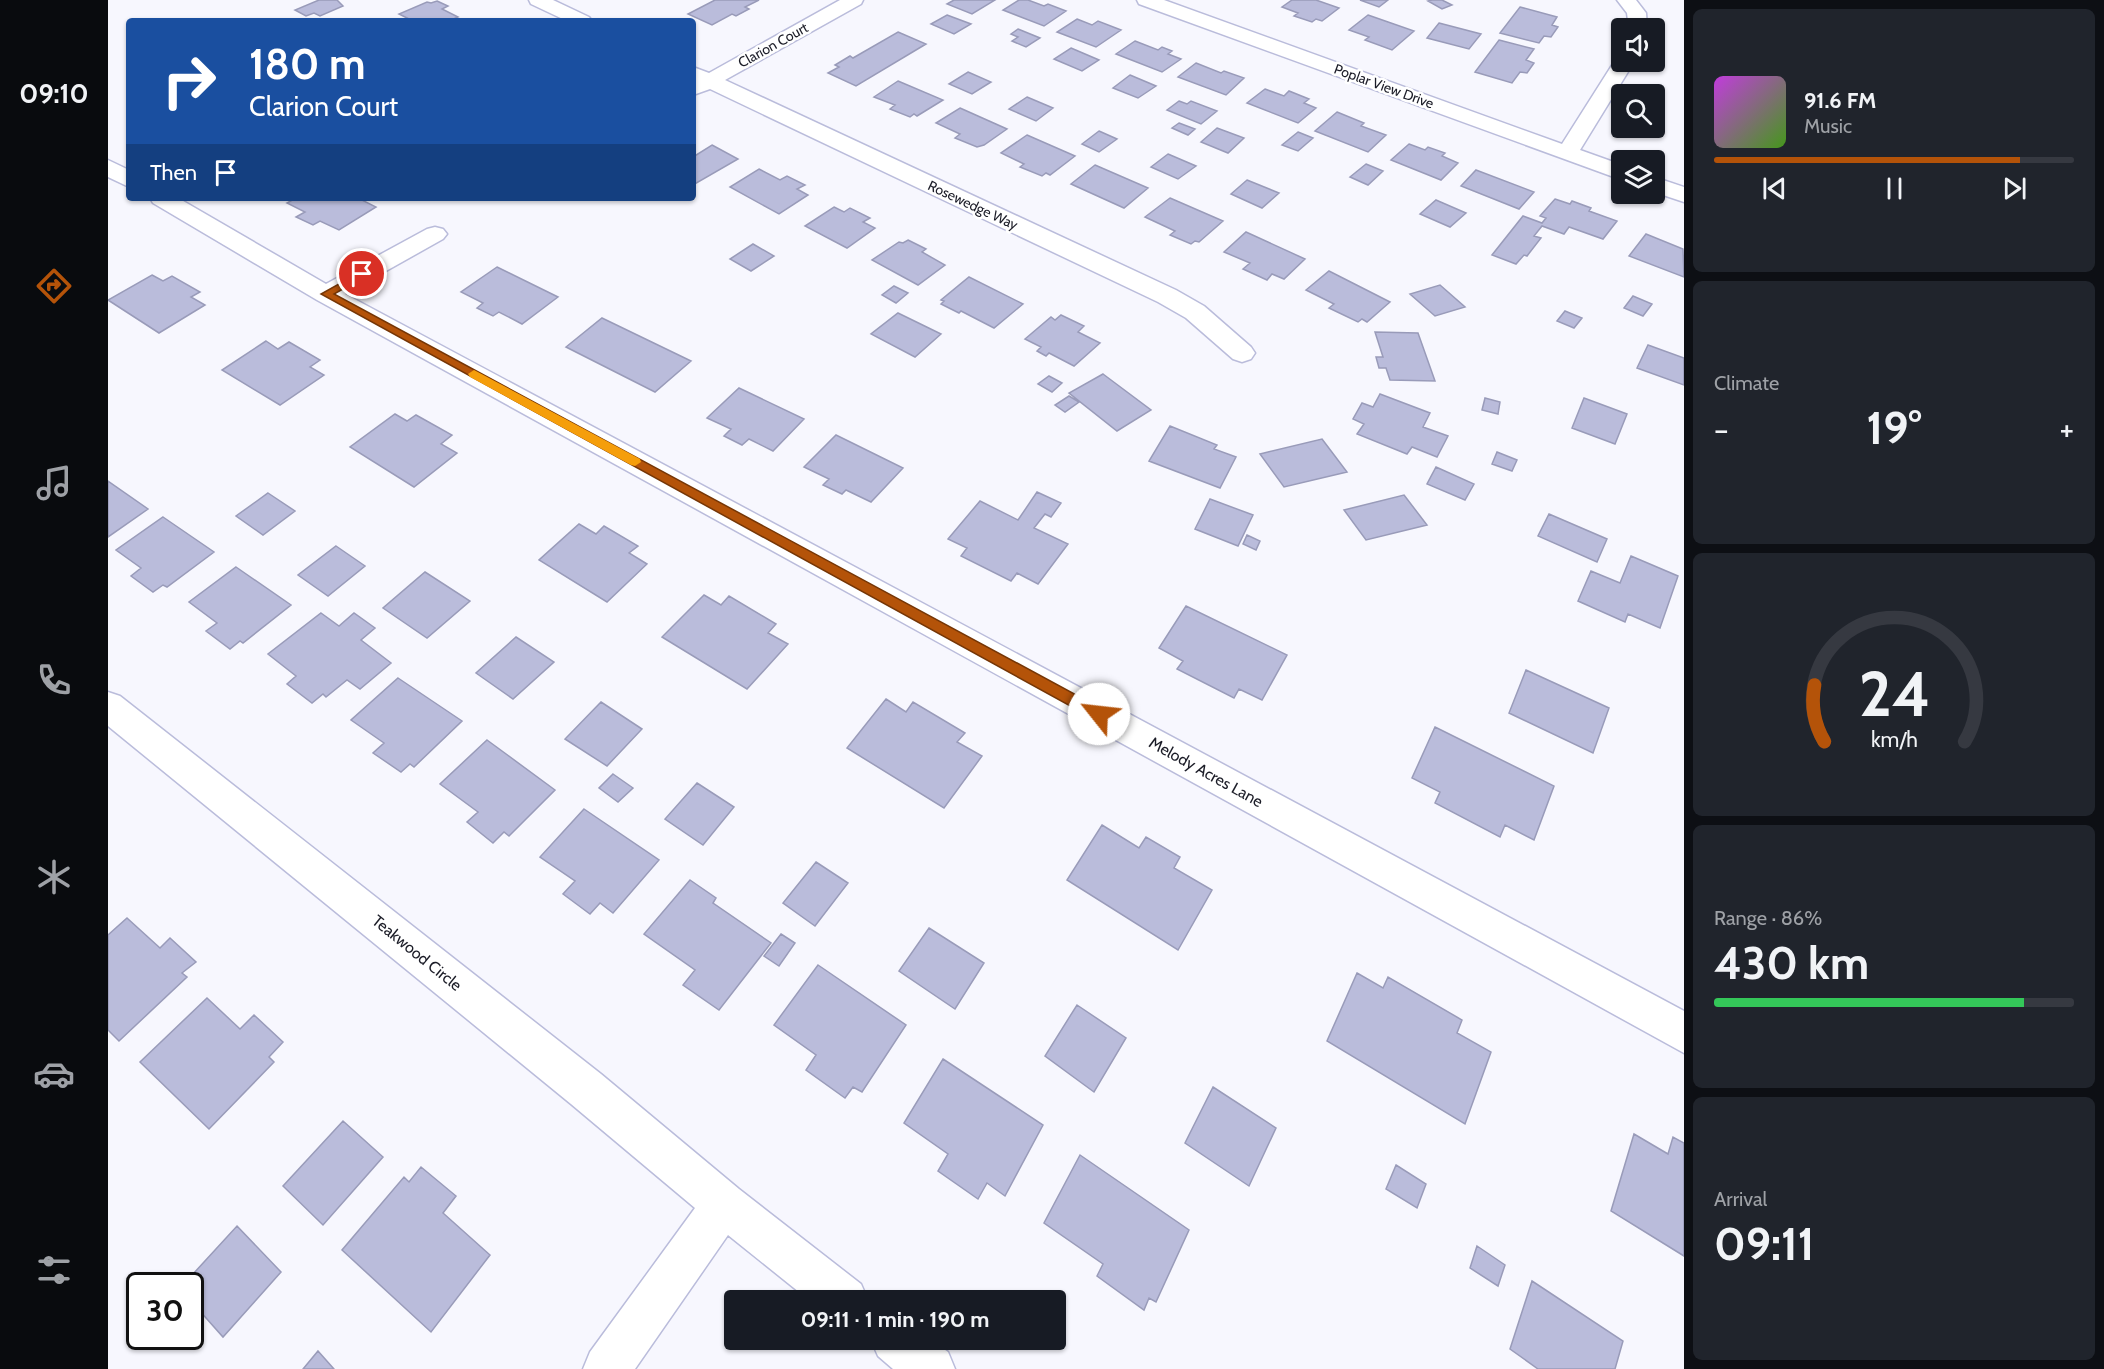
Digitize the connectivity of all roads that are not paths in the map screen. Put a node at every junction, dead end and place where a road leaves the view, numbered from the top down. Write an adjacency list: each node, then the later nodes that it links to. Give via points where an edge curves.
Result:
1 (538, 0): 5 (street)
2 (854, 0): 8 (street, Clarion Court)
3 (1146, 0): 9 (street, Poplar View Drive)
4 (1626, 0): 6 (street)
5 (576, 18)
6 (1637, 18)
7 (1618, 72): 9 (street)
8 (698, 81): 18 (street, Rosewedge Way, via 1167,296 1194,312)
9 (1568, 153): 11 (street, Poplar View Drive)
10 (108, 167): 12 (street)
11 (1611, 168)
12 (126, 178)
13 (1665, 188): 14 (street)
14 (1684, 195)
15 (166, 201): 17 (street, Melody Acres Lane)
16 (435, 234): 17 (street)
17 (326, 294): 20 (street, Melody Acres Lane)
18 (1242, 353)
19 (108, 706): 21 (street, Teakwood Circle)
20 (1684, 1033)
21 (724, 1204): 22 (street, Teakwood Circle); 24 (street)
22 (832, 1290)
23 (907, 1350): 25 (street)
24 (607, 1369)
25 (931, 1369)

